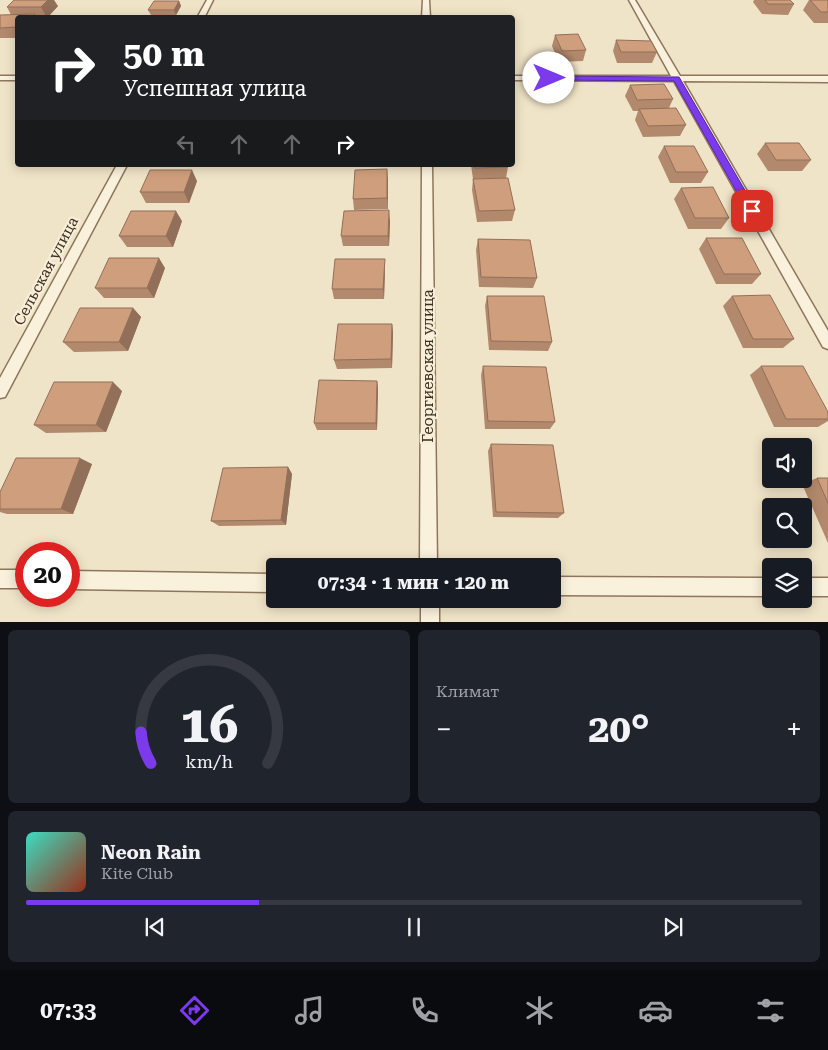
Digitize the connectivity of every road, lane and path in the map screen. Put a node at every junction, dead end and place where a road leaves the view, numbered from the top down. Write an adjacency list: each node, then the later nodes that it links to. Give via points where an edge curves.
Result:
1 (210, 0): 4 (lane)
2 (426, 0): 5 (lane)
3 (632, 0): 9 (lane)
4 (202, 15)
5 (426, 15)
6 (0, 78): 7 (lane)
7 (15, 78)
8 (515, 78): 9 (lane)
9 (677, 79): 10 (lane); 13 (lane)
10 (828, 79)
11 (121, 167): 14 (lane, Сельская улица)
12 (427, 167): 15 (lane, Георгиевская улица)
13 (828, 343)
14 (0, 392)
15 (429, 558)
16 (0, 579): 17 (lane)
17 (15, 579)
18 (80, 580): 19 (lane)
19 (266, 583)
20 (561, 586): 21 (lane)
21 (762, 587)
22 (812, 587): 23 (lane)
23 (828, 587)
24 (430, 608): 25 (lane)
25 (430, 622)

